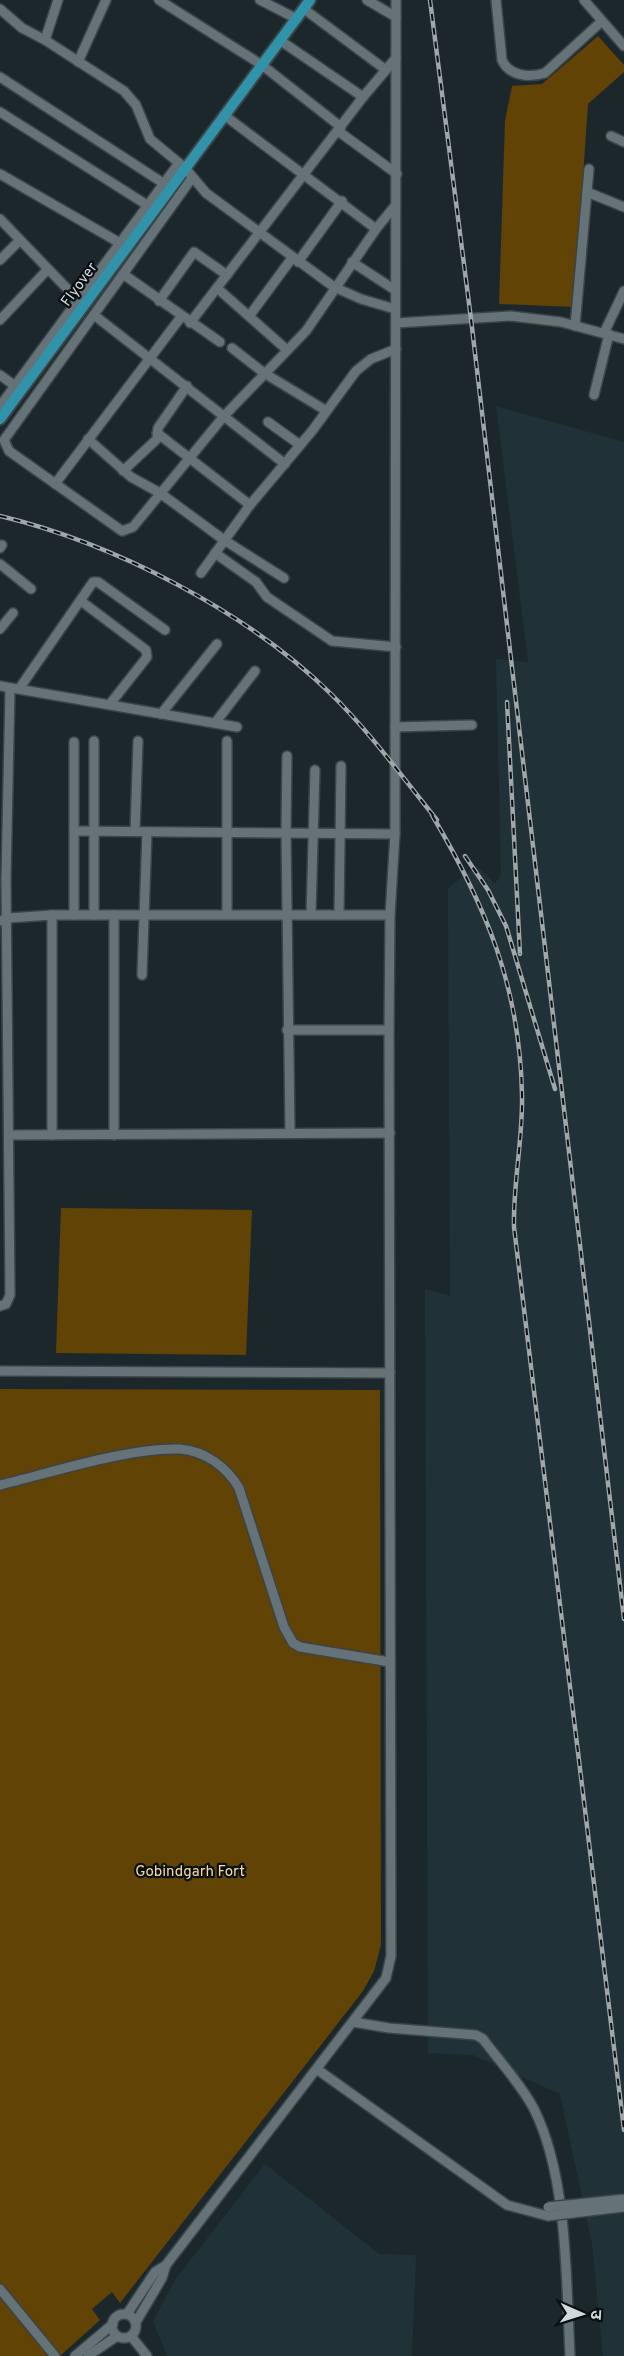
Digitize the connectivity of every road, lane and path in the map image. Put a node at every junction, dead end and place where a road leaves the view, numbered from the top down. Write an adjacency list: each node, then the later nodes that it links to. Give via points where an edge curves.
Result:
1 (58, 0): 18 (street)
2 (105, 0): 22 (street)
3 (159, 0): 23 (street)
4 (260, 0): 14 (street)
5 (367, 0): 12 (street)
6 (386, 0): 12 (street)
7 (396, 0): 13 (street)
8 (496, 0): 15 (street, via 501,60 518,74 545,73)
9 (584, 0): 15 (street)
10 (308, 3): 14 (main road, Flyover); 24 (street)
11 (0, 9): 18 (street, via 22,28)
12 (386, 11): 13 (street)
13 (396, 17): 21 (street)
14 (297, 18): 19 (main road, Flyover)
15 (602, 21): 17 (street)
16 (624, 28): 17 (street)
17 (616, 36): 20 (street)
18 (45, 40): 22 (street)
19 (281, 41): 23 (main road, Flyover); 26 (street)
20 (624, 46)
21 (396, 58): 24 (street); 36 (street)
22 (78, 62): 32 (street, via 129,95 150,139)
23 (262, 65): 28 (main road, Flyover); 29 (street)
24 (386, 70): 26 (street)
25 (0, 77): 38 (street)
26 (363, 98): 29 (street)
27 (0, 112): 41 (street)
28 (224, 114): 32 (main road, Flyover); 35 (street)
29 (340, 129): 35 (street); 36 (street)
30 (611, 136): 31 (street)
31 (624, 142)
32 (182, 166): 37 (street); 38 (main road, Flyover)
33 (589, 169): 39 (street)
34 (0, 174): 48 (street)
35 (305, 174): 40 (street); 46 (street)
36 (397, 174): 42 (street)
37 (192, 178): 46 (street); 53 (street)
38 (165, 187): 41 (street); 84 (main road, Flyover)
39 (587, 192): 43 (street); 68 (street)
40 (342, 201): 45 (street); 50 (street)
41 (147, 205): 48 (street)
42 (394, 207): 45 (street); 57 (street)
43 (624, 207)
44 (0, 219): 47 (street)
45 (376, 229): 51 (street)
46 (259, 234): 50 (street); 54 (street)
47 (20, 240): 49 (street); 52 (street)
48 (120, 243): 59 (street)
49 (0, 260)
50 (295, 260): 55 (street); 63 (street)
51 (352, 262): 55 (street); 57 (street)
52 (48, 269): 59 (street); 65 (street)
53 (123, 274): 60 (street); 62 (street)
54 (227, 275): 56 (street); 60 (street, via 194,252)
55 (334, 287): 61 (street); 73 (street, via 306,331)
56 (217, 288): 63 (street); 66 (street)
57 (395, 290): 61 (street)
58 (624, 291): 69 (street)
59 (79, 301): 78 (street)
60 (159, 301): 64 (street)
61 (395, 309): 67 (street)
62 (94, 315): 75 (street); 86 (street)
63 (250, 315): 73 (street)
64 (181, 317): 66 (street); 75 (street)
65 (0, 320)
66 (190, 323): 71 (street)
67 (396, 323): 68 (street, via 511,316); 74 (street)
68 (575, 326): 69 (street)
69 (607, 334): 70 (street); 80 (street)
70 (624, 339)
71 (220, 342)
72 (232, 348): 76 (street)
73 (286, 349): 76 (street)
74 (396, 349): 82 (street, via 364,364); 107 (street)
75 (149, 356): 79 (street); 88 (street)
76 (264, 373): 82 (street); 83 (street)
77 (0, 375): 78 (street)
78 (15, 386): 81 (street)
79 (187, 386): 83 (street); 87 (street)
80 (594, 395)
81 (0, 406)
82 (325, 410): 89 (street)
83 (224, 416): 90 (street); 91 (street)
84 (0, 419)
85 (268, 422): 89 (street)
86 (3, 433): 93 (street, via 9,451)
87 (158, 433): 90 (street); 92 (street, via 157,439)
88 (88, 439): 92 (street); 93 (street)
89 (300, 445): 91 (street)
90 (191, 458): 94 (street); 95 (street)
91 (285, 464): 95 (street)
92 (123, 471): 94 (street)
93 (55, 484): 94 (street, via 125,531 133,527)
94 (160, 492): 96 (street)
95 (250, 505): 96 (street)
96 (224, 540): 97 (street); 100 (street)
97 (215, 553): 99 (street); 107 (street, via 256,582 267,597 332,641)
98 (0, 564): 101 (street)
99 (201, 573)
100 (284, 578)
101 (31, 589)
102 (81, 601): 105 (street, via 90,585 98,582); 109 (street); 110 (street, via 144,647 147,654)
103 (13, 613): 104 (street)
104 (0, 628)
105 (165, 630)
106 (217, 644): 111 (street)
107 (396, 647): 115 (street)
108 (255, 671): 112 (street)
109 (9, 688): 110 (street); 121 (street)
110 (110, 704): 111 (street)
111 (161, 714): 112 (street)
112 (215, 723): 114 (street)
113 (472, 725): 115 (street)
114 (237, 727)
115 (395, 727): 133 (street)
116 (94, 741): 127 (street)
117 (138, 741): 128 (street)
118 (227, 741): 125 (street)
119 (74, 742): 126 (street)
120 (287, 756): 130 (street)
121 (9, 760): 124 (street); 134 (street)
122 (341, 766): 132 (street)
123 (315, 770): 131 (street)
124 (0, 772)
125 (225, 830): 129 (street); 130 (street); 135 (street)
126 (74, 831): 127 (street); 139 (street)
127 (94, 831): 128 (street); 140 (street)
128 (135, 831): 129 (street)
129 (147, 832): 142 (street)
130 (285, 832): 131 (street); 136 (street)
131 (314, 832): 132 (street); 137 (street)
132 (340, 832): 133 (street); 143 (street)
133 (395, 834): 144 (street)
134 (3, 878): 145 (street)
135 (227, 914): 136 (street); 142 (street)
136 (286, 914): 137 (street); 147 (street)
137 (311, 914): 143 (street)
138 (52, 915): 139 (street); 145 (street); 153 (street)
139 (74, 915): 140 (street)
140 (94, 915): 141 (street)
141 (114, 915): 142 (street); 151 (street)
142 (144, 915): 146 (street)
143 (339, 915): 144 (street)
144 (390, 915): 148 (street)
145 (4, 919): 152 (street)
146 (142, 975)
147 (287, 1030): 148 (street); 149 (street)
148 (389, 1030): 150 (street)
149 (290, 1133): 150 (street); 151 (street)
150 (390, 1133): 156 (street)
151 (114, 1134): 153 (street)
152 (10, 1135): 153 (street); 154 (street, via 10,1295 6,1304)
153 (52, 1135)
154 (0, 1306)
155 (0, 1371): 156 (street)
156 (390, 1373): 158 (street)
157 (0, 1485): 158 (street, via 153,1451 181,1449 197,1453 225,1469 239,1488 284,1627 293,1643 312,1651)
158 (390, 1662): 159 (street, via 391,1956 386,1978)
159 (353, 2022): 160 (street); 175 (street, via 476,2035 528,2099 540,2123 559,2192)
160 (318, 2070): 163 (street, via 507,2205); 164 (street)
161 (624, 2199): 163 (street, bridge)
162 (624, 2207): 163 (street, bridge)
163 (545, 2212)
164 (166, 2265): 166 (street, via 155,2272); 167 (street)
165 (0, 2289): 171 (street)
166 (127, 2314): 167 (street); 168 (street, via 116,2317)
167 (136, 2322): 170 (street)
168 (112, 2324): 169 (street); 172 (street)
169 (117, 2336): 170 (street); 173 (street)
170 (131, 2336): 174 (street)
171 (55, 2356)
172 (75, 2356)
173 (88, 2356)
174 (147, 2356)
175 (570, 2356)

